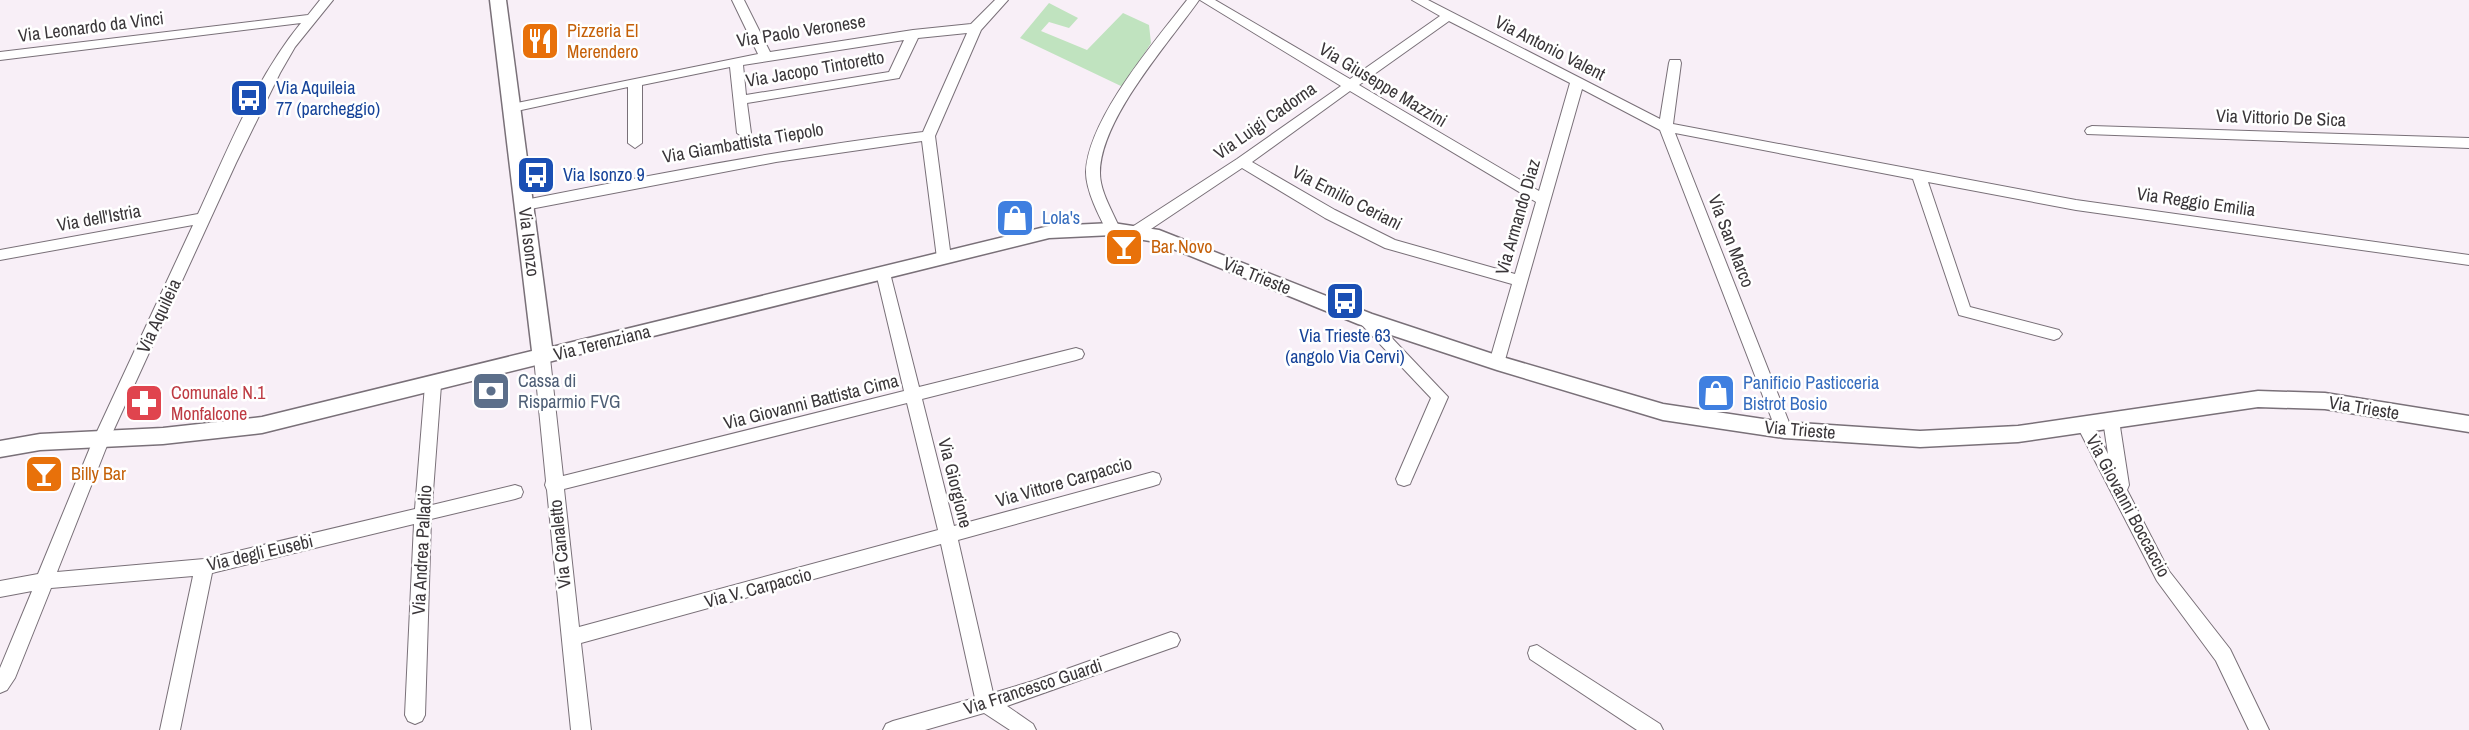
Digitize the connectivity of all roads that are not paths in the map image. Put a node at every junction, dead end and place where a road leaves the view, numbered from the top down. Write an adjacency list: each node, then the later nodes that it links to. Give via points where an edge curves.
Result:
1 (327, 0): 9 (street, Via Aquileia)
2 (498, 0): 20 (street, Via Isonzo)
3 (738, 0): 13 (street)
4 (1002, 0): 10 (street)
5 (1193, 0): 32 (street, via 1129,88 1097,148 1093,174)
6 (1206, 0): 18 (street, Via Giuseppe Mazzini)
7 (1418, 0): 8 (street, Via Antonio Valent)
8 (1448, 16): 17 (street, Via Antonio Valent); 18 (street, Via Luigi Cadorna)
9 (312, 18): 12 (street, Via Leonardo da Vinci); 31 (street, Via Aquileia, via 273,73)
10 (975, 28): 11 (street, Via Paolo Veronese); 24 (street)
11 (913, 34): 13 (street, Via Paolo Veronese); 19 (street, Via Jacopo Tintoretto, via 894,75)
12 (0, 56)
13 (765, 56): 14 (street, Via Paolo Veronese)
14 (736, 61): 16 (street, Via Paolo Veronese); 19 (street)
15 (1675, 63): 21 (street, Via San Marco)
16 (635, 82): 20 (street, Via Paolo Veronese); 25 (street)
17 (1577, 82): 21 (street, Via Antonio Valent); 29 (street, Via Armando Diaz)
18 (1350, 85): 27 (street, Via Luigi Cadorna); 29 (street, Via Giuseppe Mazzini)
19 (740, 100): 23 (street)
20 (512, 108): 30 (street, Via Isonzo)
21 (1667, 127): 28 (street, Via Reggio Emilia); 50 (street, Via San Marco)
22 (2092, 131): 26 (street, Via Vittorio De Sica)
23 (744, 133)
24 (928, 136): 30 (street, Via Giambattista Tiepolo, via 738,162); 36 (street)
25 (635, 143)
26 (2469, 143)
27 (1242, 162): 33 (street, Via Luigi Cadorna); 39 (street, Via Emilio Ceriani, via 1390,244)
28 (1919, 175): 37 (street, Via Reggio Emilia, via 2076,205); 41 (street, via 1964,311)
29 (1543, 200): 39 (street, Via Armando Diaz)
30 (525, 205): 43 (street, Via Isonzo)
31 (204, 218): 35 (street, Via dell'Istria); 51 (street, Via Aquileia)
32 (1113, 229): 33 (street, Via Terenziana); 36 (street, Via Terenziana, via 1049,232)
33 (1137, 231): 34 (street, Via Terenziana)
34 (1159, 236): 40 (street, Via Trieste)
35 (0, 255)
36 (944, 258): 38 (street, Via Terenziana)
37 (2469, 260)
38 (883, 273): 43 (street, Via Terenziana); 46 (street, Via Giorgione)
39 (1520, 281): 44 (street, Via Armando Diaz)
40 (1365, 319): 44 (street, Via Trieste); 54 (street, via 1440,397)
41 (2054, 334)
42 (1076, 354): 46 (street, Via Giovanni Battista Cima)
43 (542, 358): 45 (street, Via Terenziana); 55 (street, Via Canaletto)
44 (1497, 363): 50 (street, Via Trieste, via 1663,412)
45 (433, 384): 51 (street, Via Terenziana, via 262,425); 58 (street, Via Andrea Palladio)
46 (912, 397): 55 (street, Via Giovanni Battista Cima); 59 (street, Via Giorgione)
47 (2111, 420): 48 (street, Via Trieste); 49 (street, Via Trieste, via 2258,399 2325,401); 57 (street)
48 (2084, 424): 50 (street, Via Trieste, via 2018,434 1920,439); 57 (street, Via Giovanni Boccaccio)
49 (2469, 424)
50 (1784, 430)
51 (102, 438): 52 (street, Via Terenziana); 61 (street, Via Aquileia)
52 (0, 449)
53 (1153, 479): 59 (street, Via Vittore Carpaccio)
54 (1404, 479)
55 (554, 485): 63 (street, Via Canaletto)
56 (515, 492): 58 (street, Via degli Eusebi)
57 (2122, 497): 74 (street, Via Giovanni Boccaccio, via 2162,576 2223,655)
58 (423, 514): 60 (street, Via degli Eusebi); 68 (street, Via Andrea Palladio)
59 (946, 538): 63 (street, Via V. Carpaccio); 67 (street, Via Giorgione)
60 (204, 567): 61 (street, Via degli Eusebi); 69 (street)
61 (44, 581): 62 (street, Via degli Eusebi); 66 (street, Via Aquileia)
62 (0, 589)
63 (570, 638): 70 (street, Via Canaletto)
64 (1171, 640): 67 (street, Via Francesco Guardi)
65 (1537, 653): 73 (street)
66 (0, 684)
67 (986, 703): 71 (street, Via Francesco Guardi); 72 (street)
68 (415, 715)
69 (170, 730)
70 (581, 730)
71 (893, 730)
72 (1026, 730)
73 (1653, 730)
74 (2259, 730)

